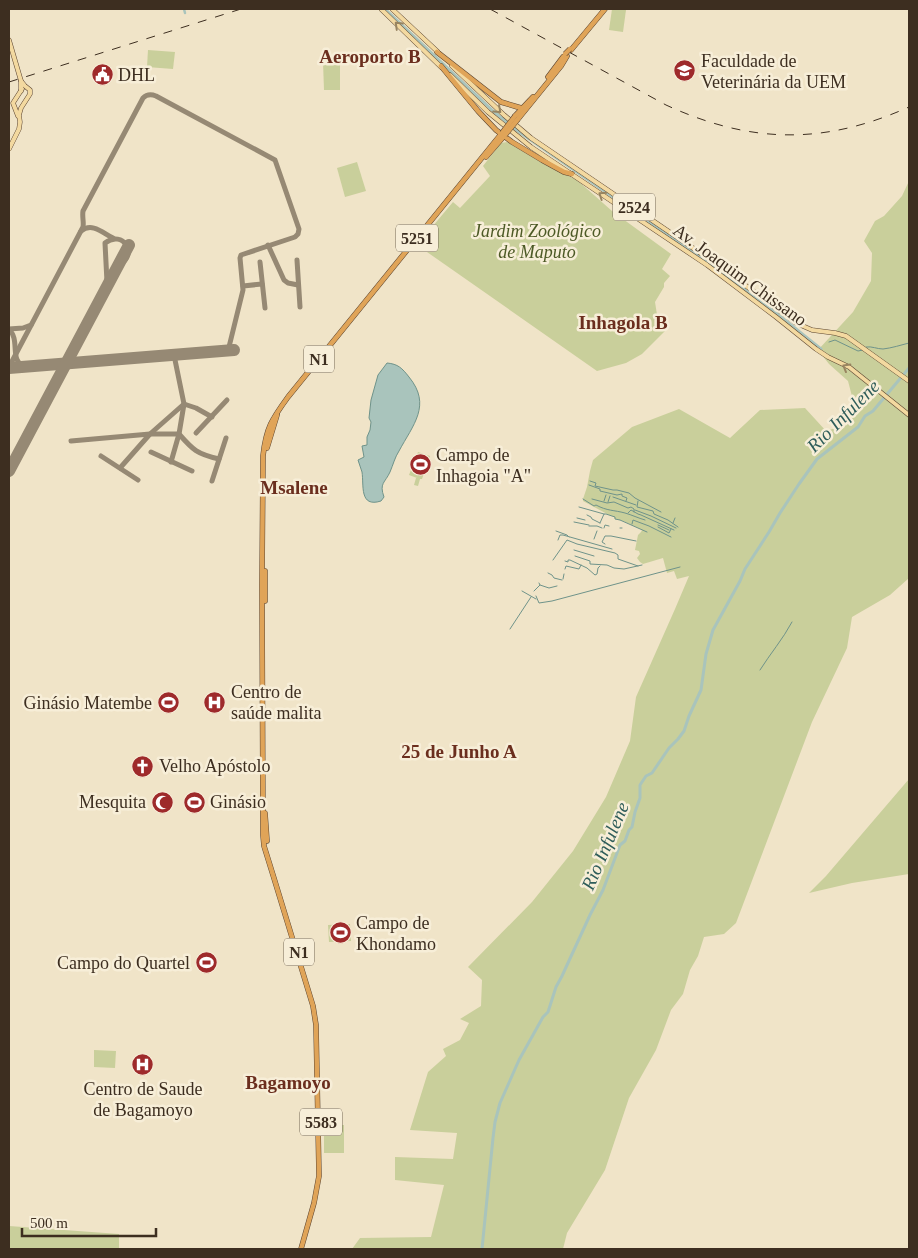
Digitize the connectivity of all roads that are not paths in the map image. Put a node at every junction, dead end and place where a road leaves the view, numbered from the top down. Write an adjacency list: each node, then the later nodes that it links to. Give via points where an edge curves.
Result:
1 (381, 9): 8 (main road, Av. Joaquim Chissano, one-way to 1)
2 (392, 9): 6 (main road, Av. Joaquim Chissano)
3 (603, 9): 5 (highway); 5 (highway)
4 (9, 40): 9 (main road)
5 (571, 50): 7 (highway, bridge)
6 (438, 52): 13 (highway, via 501,102); 24 (main road, Av. Joaquim Chissano / 2524, one-way to 24, via 531,138 718,265)
7 (566, 55): 13 (highway); 15 (highway, via 529,109)
8 (441, 66): 17 (highway, via 478,112); 21 (main road, Av. Joaquim Chissano, via 513,133)
9 (21, 78): 10 (main road); 11 (main road)
10 (27, 88): 11 (main road); 14 (main road, via 30,94)
11 (21, 91): 12 (main road, via 13,103)
12 (15, 108): 14 (main road); 16 (main road)
13 (521, 108): 15 (highway)
14 (20, 110): 16 (main road)
15 (517, 117): 17 (highway, bridge)
16 (20, 125): 20 (main road)
17 (502, 135): 18 (highway); 19 (highway); 23 (highway, 5251)
18 (512, 142): 19 (highway); 21 (highway)
19 (497, 144): 22 (highway, 5251)
20 (9, 149)
21 (572, 174): 25 (main road, Av. Joaquim Chissano, one-way to 21)
22 (387, 280): 28 (highway, N1, via 277,414 267,448)
23 (368, 300): 28 (highway, N1, via 272,420 264,447)
24 (782, 313): 25 (main road); 26 (main road, Av. Joaquim Chissano / 2524, via 806,328 846,336)
25 (778, 318): 27 (main road, Av. Joaquim Chissano, one-way to 25, via 849,367 816,349)
26 (909, 381)
27 (909, 415)
28 (264, 511): 29 (highway, N1)
29 (263, 684): 30 (highway, N1, via 266,837 315,1004); 30 (highway, N1, via 264,846 314,1006)
30 (319, 1051): 31 (highway, 5583, via 319,1176)
31 (302, 1249)

